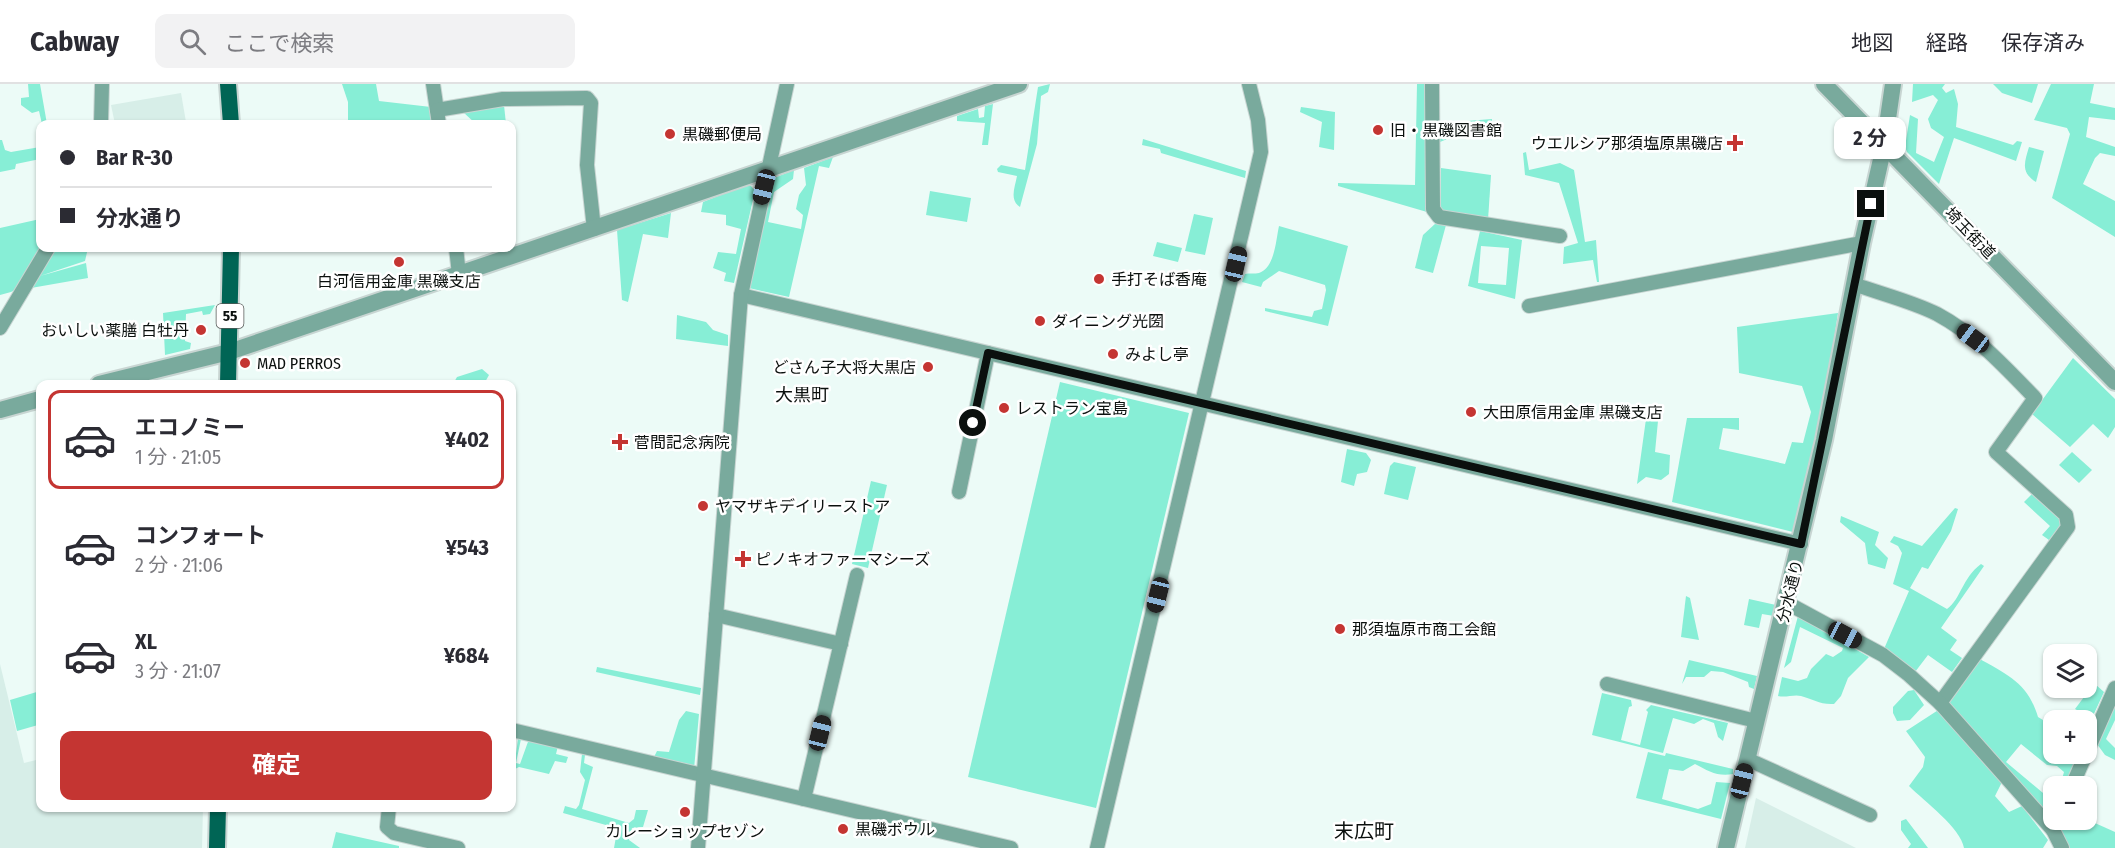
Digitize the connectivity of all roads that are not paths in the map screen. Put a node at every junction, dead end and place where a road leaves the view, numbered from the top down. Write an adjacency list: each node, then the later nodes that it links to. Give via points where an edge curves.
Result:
1 (102, 84): 11 (street)
2 (228, 84): 12 (main road)
3 (433, 84): 10 (street)
4 (788, 84): 15 (street)
5 (1019, 84): 15 (street)
6 (1249, 84): 33 (street, via 1262,152)
7 (1432, 84): 17 (street, via 1433,209 1439,217)
8 (1824, 84): 14 (street, 埼玉街道)
9 (1893, 84): 14 (street, 分水通り)
10 (437, 110): 13 (street); 16 (street, via 503,99 587,98 591,103 587,165)
11 (101, 120)
12 (231, 120)
13 (438, 120)
14 (1884, 146): 18 (street, 分水通り); 31 (street, 埼玉街道)
15 (768, 171): 16 (street); 24 (street)
16 (594, 229): 22 (street)
17 (1560, 236)
18 (1862, 243): 23 (street, 分水通り); 25 (street)
19 (46, 252): 26 (street)
20 (231, 252): 27 (main road, 55)
21 (456, 252): 22 (street)
22 (459, 273): 27 (street)
23 (1854, 284): 36 (street, 分水通り); 43 (street, via 1935,314 1961,329 2035,398 1996,452 2066,515 2068,527)
24 (741, 295): 28 (street); 39 (street)
25 (1529, 306)
26 (0, 328)
27 (229, 352): 29 (street); 30 (main road, 55)
28 (988, 353): 33 (street); 35 (street)
29 (115, 380)
30 (228, 380)
31 (2115, 382)
32 (36, 400): 34 (street)
33 (1203, 404): 36 (street); 59 (street)
34 (0, 410)
35 (958, 492)
36 (1801, 544): 38 (street, 分水通り)
37 (857, 575): 40 (street)
38 (1787, 603): 43 (street, via 1883,656); 44 (street, 分水通り)
39 (716, 615): 40 (street); 47 (street)
40 (841, 644): 49 (street)
41 (1606, 684): 44 (street)
42 (2115, 688): 48 (street)
43 (1940, 704): 50 (street)
44 (1756, 721): 46 (street, 分水通り)
45 (516, 731): 47 (street)
46 (1748, 759): 53 (street); 60 (street, 分水通り)
47 (704, 775): 49 (street); 57 (street)
48 (2076, 776)
49 (804, 799): 58 (street)
50 (2043, 811)
51 (218, 812): 55 (main road)
52 (388, 812): 56 (street, via 387,827 393,833)
53 (1870, 815)
54 (2057, 830): 61 (street)
55 (217, 848)
56 (458, 848)
57 (698, 848)
58 (1011, 848)
59 (1097, 848)
60 (1726, 848)
61 (2062, 848)

